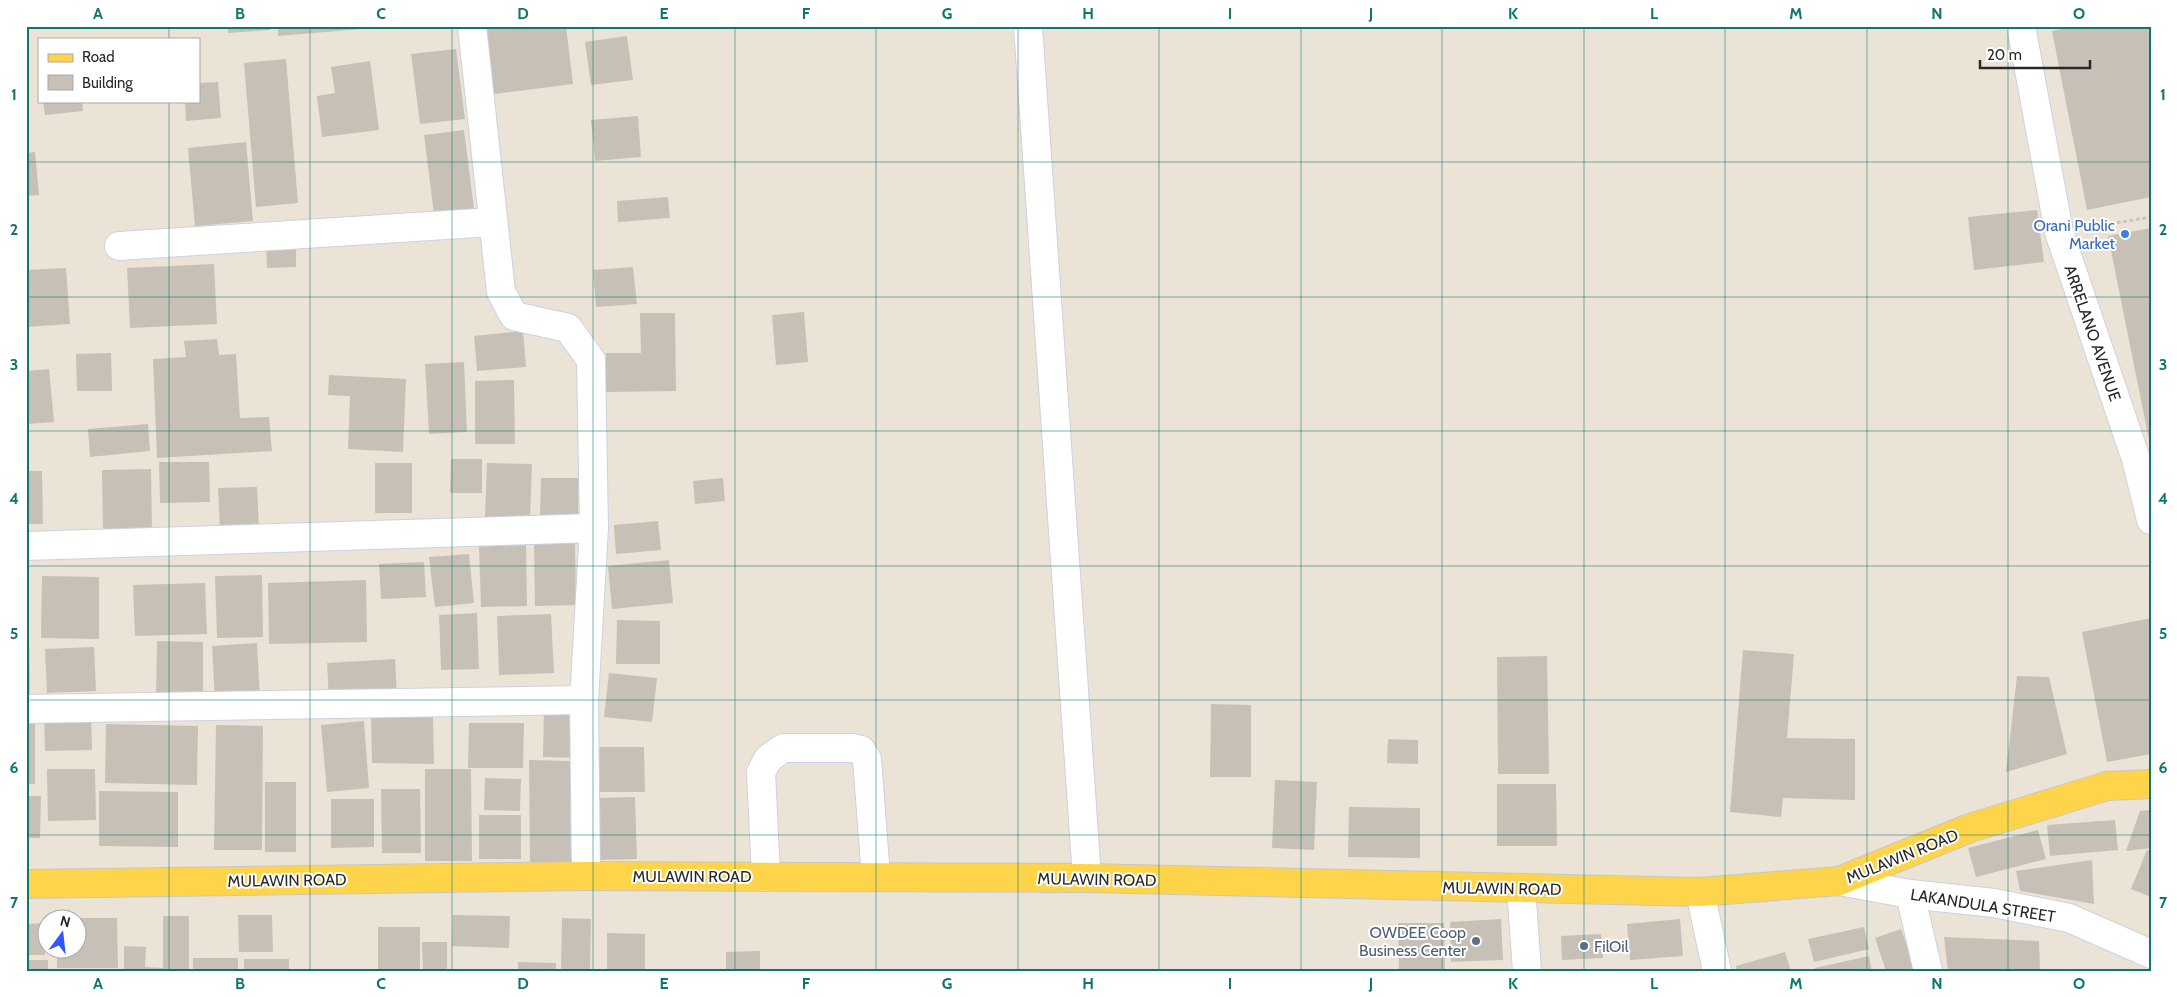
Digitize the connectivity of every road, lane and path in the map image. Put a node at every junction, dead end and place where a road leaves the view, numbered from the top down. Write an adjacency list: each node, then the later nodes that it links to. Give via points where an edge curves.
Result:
1 (472, 26): 5 (street)
2 (1028, 26): 17 (street)
3 (2021, 26): 6 (street, ARRELANO AVENUE)
4 (2151, 217): 6 (path)
5 (494, 222): 7 (street); 9 (street, via 501,292 514,316 568,328 591,360)
6 (2059, 232): 8 (street, ARRELANO AVENUE, via 2136,459)
7 (119, 246)
8 (2151, 520)
9 (594, 528): 10 (street); 11 (street)
10 (26, 546)
11 (584, 700): 12 (street); 14 (street)
12 (26, 709)
13 (2151, 784): 18 (main road, MULAWIN ROAD, via 2107,786 1979,826)
14 (586, 876): 15 (main road, MULAWIN ROAD); 19 (main road, MULAWIN ROAD)
15 (766, 876): 16 (main road, MULAWIN ROAD); 16 (street, via 762,772 768,758 783,748 852,748 861,750 867,759)
16 (876, 877): 17 (main road, MULAWIN ROAD)
17 (1087, 878): 20 (main road, MULAWIN ROAD)
18 (1839, 881): 21 (main road, MULAWIN ROAD); 22 (street, LAKANDULA STREET)
19 (26, 884)
20 (1521, 888): 21 (main road, MULAWIN ROAD); 24 (street)
21 (1700, 892): 25 (street)
22 (1910, 894): 23 (street, LAKANDULA STREET, via 1994,903 2068,918); 26 (street)
23 (2151, 954)
24 (1527, 971)
25 (1718, 971)
26 (1928, 971)

